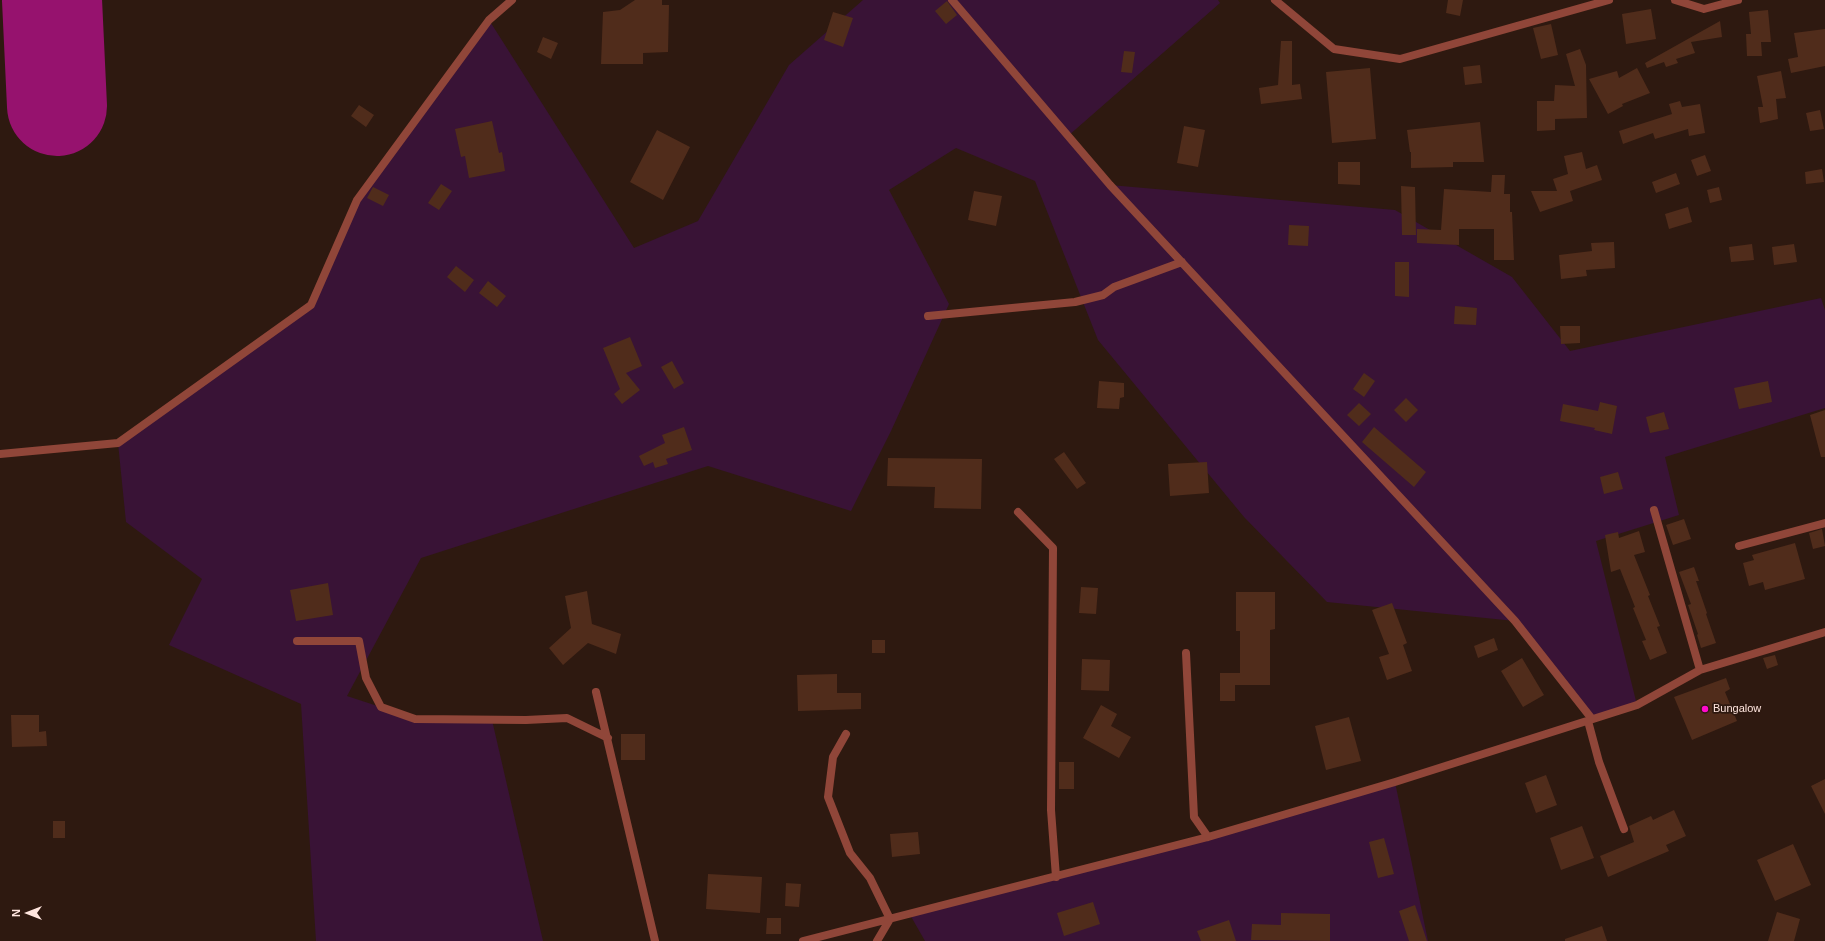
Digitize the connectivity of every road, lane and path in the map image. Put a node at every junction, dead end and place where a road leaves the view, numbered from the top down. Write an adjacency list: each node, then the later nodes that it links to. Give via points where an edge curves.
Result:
1 (512, 0): 9 (street, via 490,20 357,200 311,305 118,443)
2 (952, 0): 7 (street, via 1110,185)
3 (1275, 0): 4 (street, via 1334,49 1400,59)
4 (1609, 0)
5 (1675, 0): 6 (street, via 1704,9)
6 (1738, 0)
7 (1182, 262): 8 (street, via 1114,287 1103,295 1075,302); 19 (street, via 1515,621)
8 (928, 316)
9 (0, 454)
10 (1654, 510): 17 (street)
11 (1018, 512): 24 (street, via 1054,548 1051,810)
12 (1825, 523): 13 (street)
13 (1739, 546)
14 (1825, 632): 17 (street)
15 (297, 641): 21 (street, via 359,641 366,678 381,707 415,719 567,718)
16 (1186, 653): 23 (street, via 1194,817)
17 (1700, 670): 19 (street, via 1637,706)
18 (596, 692): 21 (street)
19 (1590, 720): 22 (street, via 1598,762); 23 (street)
20 (846, 734): 25 (street, via 833,757 828,797 850,853 870,878)
21 (608, 738): 26 (street)
22 (1624, 829)
23 (1208, 837): 24 (street)
24 (1056, 877): 25 (street)
25 (890, 919): 27 (street); 28 (street)
26 (655, 941)
27 (803, 941)
28 (877, 941)

